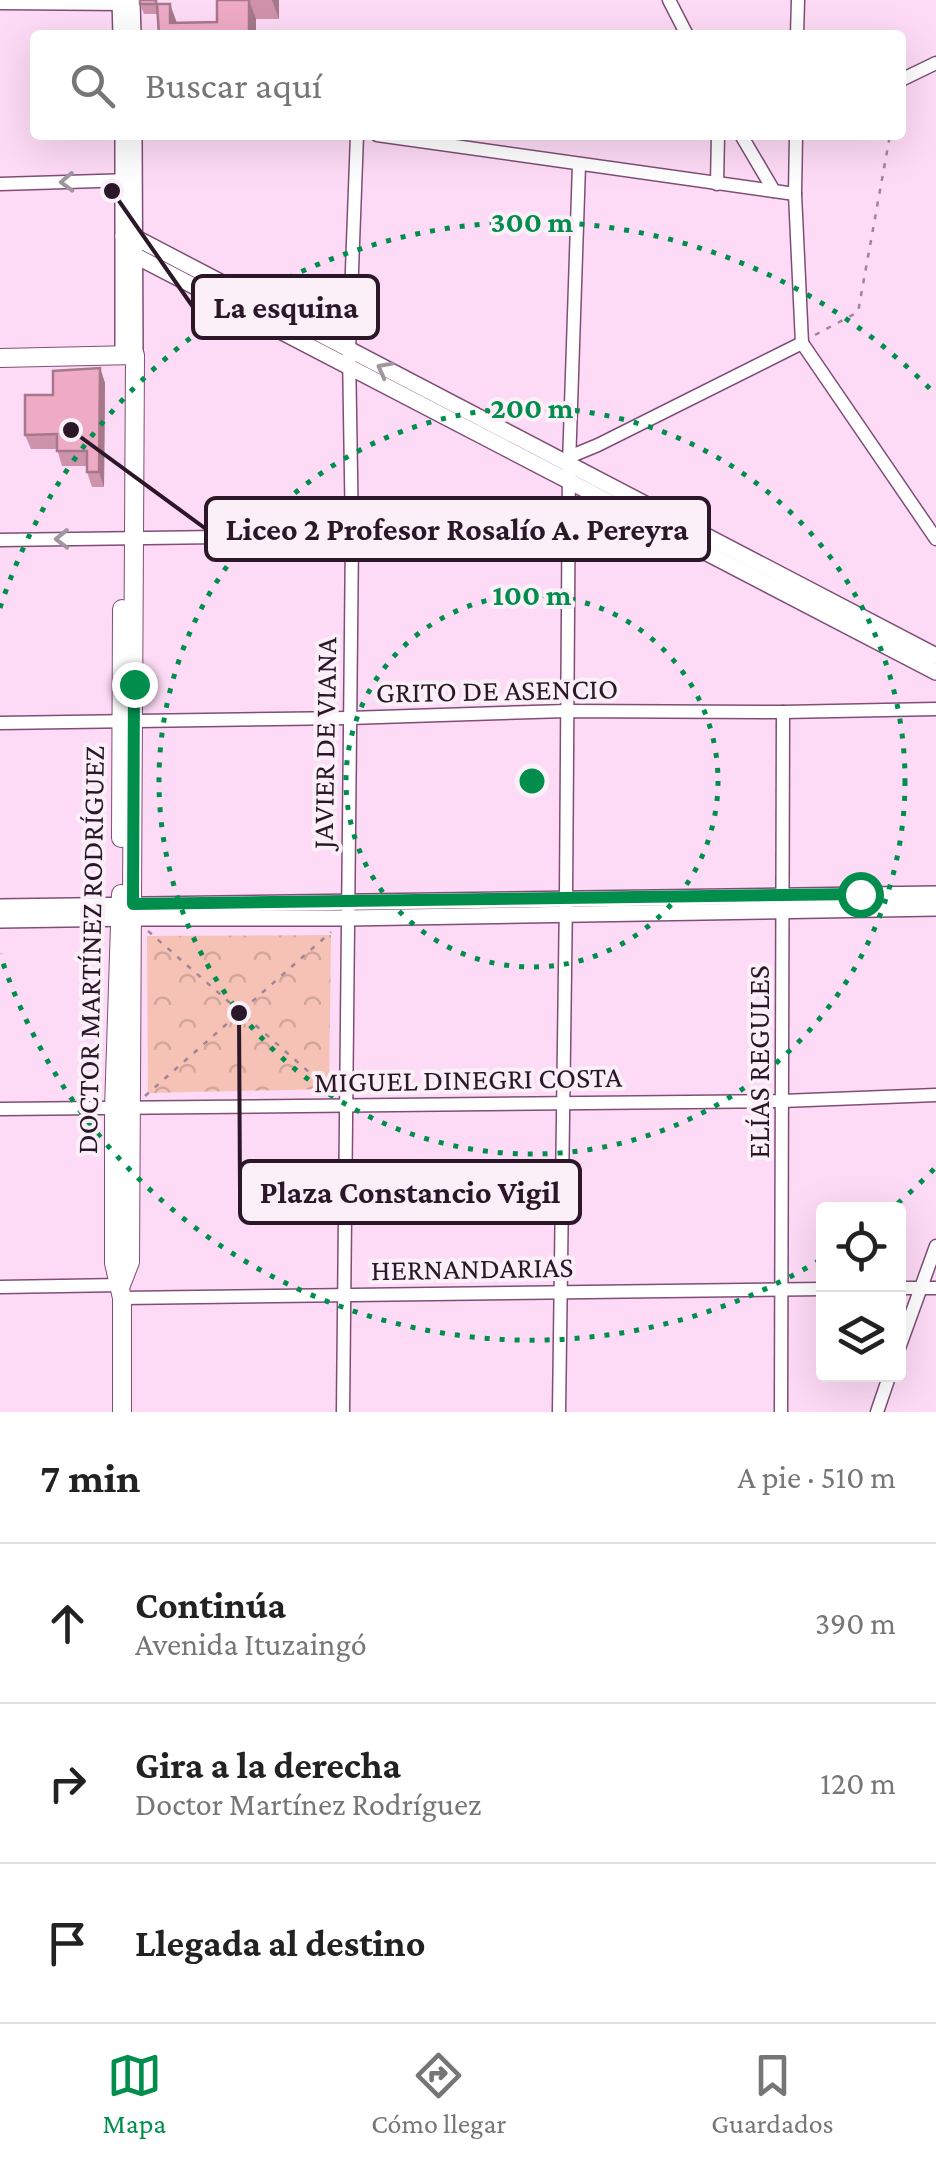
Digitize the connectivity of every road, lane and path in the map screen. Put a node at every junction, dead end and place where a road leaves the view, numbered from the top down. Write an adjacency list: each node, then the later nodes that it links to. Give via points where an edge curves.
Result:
1 (669, 0): 7 (street)
2 (798, 0): 8 (street)
3 (126, 2): 4 (street); 5 (street); 6 (street)
4 (0, 3)
5 (122, 30)
6 (132, 30)
7 (684, 30)
8 (797, 30)
9 (936, 63): 10 (street)
10 (906, 78)
11 (123, 140): 20 (street, DOCTOR MARTÍNEZ RODRÍGUEZ)
12 (133, 140): 20 (street, DOCTOR MARTÍNEZ RODRÍGUEZ)
13 (356, 140): 28 (street, JAVIER DE VIANA)
14 (411, 140): 19 (street)
15 (718, 140): 22 (street)
16 (744, 140): 23 (street)
17 (796, 140): 24 (street)
18 (889, 140): 27 (path, via 858,312)
19 (579, 165): 22 (street); 32 (street)
20 (129, 180): 21 (street, one-way to 21); 25 (street, DOCTOR MARTÍNEZ RODRÍGUEZ)
21 (0, 184)
22 (718, 184): 23 (street)
23 (774, 191): 24 (street)
24 (795, 194): 27 (street)
25 (130, 238): 26 (street, DOCTOR MARTÍNEZ RODRÍGUEZ); 28 (street)
26 (130, 256): 29 (street, DOCTOR MARTÍNEZ RODRÍGUEZ); 31 (street)
27 (802, 342): 32 (street, via 598,445); 36 (street)
28 (350, 351): 31 (street, JAVIER DE VIANA); 32 (street, one-way to 28)
29 (129, 355): 30 (main road); 35 (main road, DOCTOR MARTÍNEZ RODRÍGUEZ)
30 (0, 358)
31 (350, 369): 32 (street); 34 (street, JAVIER DE VIANA)
32 (569, 468): 33 (street); 38 (street); 39 (street)
33 (568, 532): 34 (street); 41 (street)
34 (352, 536): 35 (street); 43 (street, JAVIER DE VIANA)
35 (129, 537): 37 (street, one-way to 37); 44 (main road, DOCTOR MARTÍNEZ RODRÍGUEZ)
36 (936, 539)
37 (0, 540)
38 (936, 656)
39 (936, 672)
40 (936, 709): 42 (street, GRITO DE ASENCIO)
41 (566, 711): 42 (street, GRITO DE ASENCIO); 43 (street, GRITO DE ASENCIO); 48 (street)
42 (783, 712): 47 (street, ELÍAS REGULES)
43 (350, 718): 44 (street, GRITO DE ASENCIO); 52 (street, JAVIER DE VIANA)
44 (128, 722): 45 (street, GRITO DE ASENCIO); 51 (main road, DOCTOR MARTÍNEZ RODRÍGUEZ)
45 (0, 723)
46 (936, 894): 47 (street)
47 (784, 902): 48 (street); 50 (street); 56 (street, ELÍAS REGULES)
48 (566, 905): 52 (street); 57 (street)
49 (0, 907): 51 (street)
50 (936, 908)
51 (127, 911): 52 (street); 53 (street); 54 (path); 59 (main road, DOCTOR MARTÍNEZ RODRÍGUEZ)
52 (347, 911): 54 (path); 58 (street, JAVIER DE VIANA)
53 (0, 920)
54 (240, 1012): 58 (path); 59 (path)
55 (936, 1095): 56 (street, MIGUEL DINEGRI COSTA)
56 (782, 1101): 57 (street, MIGUEL DINEGRI COSTA); 66 (street, ELÍAS REGULES)
57 (563, 1102): 58 (street, MIGUEL DINEGRI COSTA); 69 (street)
58 (346, 1105): 59 (street, MIGUEL DINEGRI COSTA); 70 (street, JAVIER DE VIANA)
59 (122, 1109): 60 (street, MIGUEL DINEGRI COSTA); 68 (main road, DOCTOR MARTÍNEZ RODRÍGUEZ, via 130,1262)
60 (0, 1110)
61 (936, 1246): 64 (street)
62 (0, 1287): 68 (street, HERNANDARIAS)
63 (906, 1288): 64 (street)
64 (920, 1288): 65 (street); 71 (street)
65 (936, 1288)
66 (782, 1289): 67 (street, HERNANDARIAS); 69 (street, HERNANDARIAS); 76 (street, ELÍAS REGULES)
67 (816, 1289)
68 (121, 1292): 70 (street, HERNANDARIAS); 73 (main road, DOCTOR MARTÍNEZ RODRÍGUEZ)
69 (560, 1292): 70 (street, HERNANDARIAS); 75 (street)
70 (344, 1295): 74 (street, JAVIER DE VIANA)
71 (906, 1328)
72 (887, 1382): 77 (street)
73 (122, 1412)
74 (343, 1412)
75 (559, 1412)
76 (781, 1412)
77 (877, 1412)

